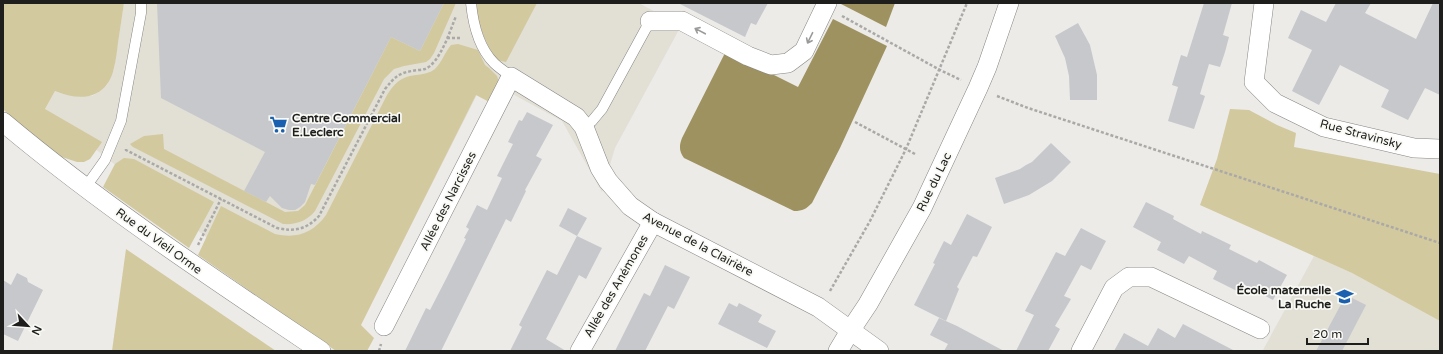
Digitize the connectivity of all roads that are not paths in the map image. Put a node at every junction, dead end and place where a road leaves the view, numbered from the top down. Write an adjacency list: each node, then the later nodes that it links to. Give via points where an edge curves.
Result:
1 (141, 3): 11 (lane, via 142,13 120,121 105,160)
2 (471, 3): 7 (lane, via 473,20 486,55)
3 (1009, 3): 15 (street, Rue du Lac, via 978,88 922,208 868,304)
4 (1264, 3): 10 (street, Rue Stravinsky, via 1254,82 1275,103 1324,127 1414,148)
5 (826, 5): 6 (street, one-way to 6, via 804,50 788,62 771,65 748,56 682,21)
6 (650, 21): 9 (lane, via 602,109)
7 (511, 77): 9 (street, Avenue de la Clairière, via 576,117); 13 (street, Allée des Narcisses)
8 (3, 122): 11 (street, Rue du Vieil Orme)
9 (584, 127): 12 (street, Avenue de la Clairière, via 600,168 608,180 630,206)
10 (1440, 150)
11 (85, 188): 16 (street, Rue du Vieil Orme, via 187,261)
12 (653, 222): 15 (street, Avenue de la Clairière, via 818,307); 17 (street, Allée des Anémones)
13 (384, 326)
14 (1260, 328): 20 (street, via 1151,277 1129,277 1114,288)
15 (850, 330): 18 (street, Rue du Lac); 19 (street, Avenue de la Clairière)
16 (321, 351)
17 (580, 351)
18 (838, 351)
19 (879, 351)
20 (1081, 351)

